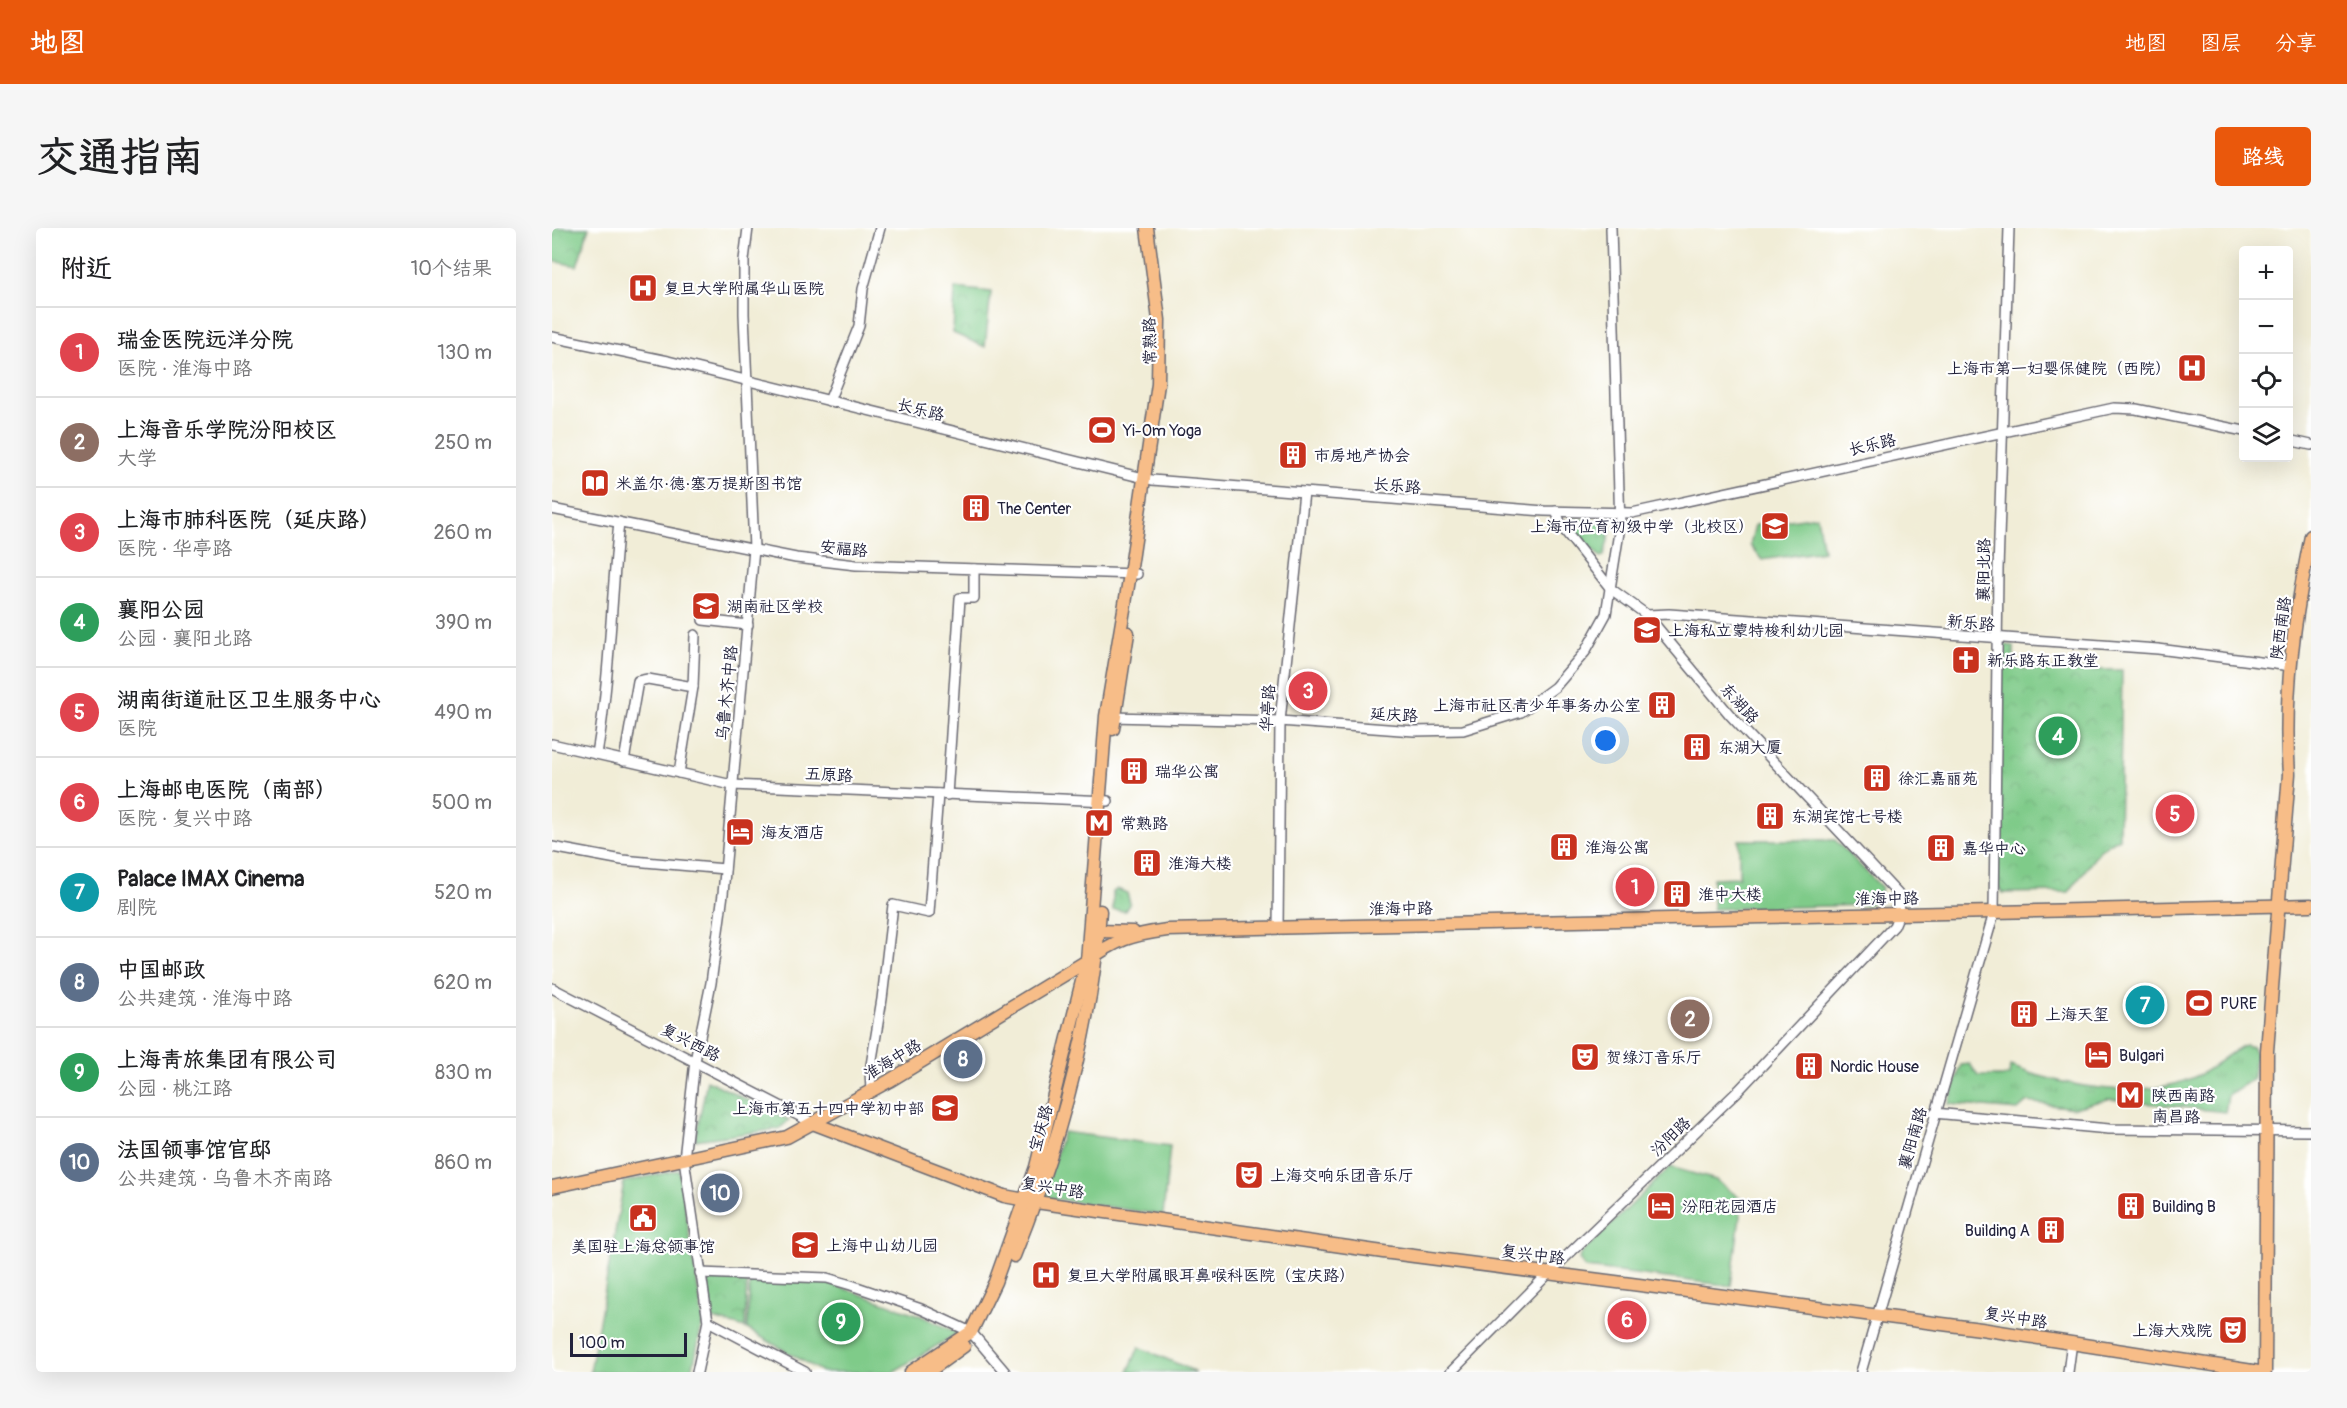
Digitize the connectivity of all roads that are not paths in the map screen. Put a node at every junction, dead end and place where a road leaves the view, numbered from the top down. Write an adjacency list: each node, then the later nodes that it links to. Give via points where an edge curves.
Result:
1 (748, 228): 10 (street, 乌鲁木齐中路, via 744,260)
2 (880, 228): 11 (street, via 863,289 859,326)
3 (1141, 228): 8 (main road, 常熟路)
4 (1147, 228): 8 (main road, 常熟路)
5 (1154, 228): 16 (main road, 常熟路, via 1163,290 1166,385)
6 (1611, 228): 20 (street, 延庆路)
7 (2009, 228): 12 (street, 襄阳北路)
8 (1152, 251): 16 (main road, 常熟路, via 1160,349)
9 (552, 337): 10 (street, 长乐路)
10 (745, 380): 11 (street, 长乐路); 23 (street, 乌鲁木齐中路)
11 (829, 400): 16 (street, 长乐路)
12 (2002, 430): 13 (street, 长乐路, via 2114,408); 20 (street, 长乐路); 31 (street, 襄阳北路)
13 (2239, 430)
14 (2293, 441): 15 (street)
15 (2311, 445)
16 (1149, 479): 17 (street, 长乐路); 25 (main road, 常熟路)
17 (1304, 492): 19 (street, 长乐路); 35 (street, 华亭路)
18 (552, 509): 21 (street, 安福路)
19 (1556, 511): 20 (street, 长乐路); 26 (street, 东湖路, via 1562,527)
20 (1620, 513): 26 (street, 延庆路)
21 (620, 522): 23 (street, 安福路); 37 (street, via 607,696)
22 (2311, 536): 32 (main road, 陕西南路)
23 (754, 549): 24 (street, 安福路, via 856,565); 29 (street, 乌鲁木齐中路)
24 (974, 569): 25 (street, 安福路); 41 (street, via 974,598 960,598)
25 (1134, 574): 34 (main road, 常熟路)
26 (1611, 589): 27 (street, 东湖路); 35 (street, 延庆路, via 1606,614 1585,652 1555,687 1514,715 1462,730 1414,731)
27 (1647, 615): 31 (street, 新乐路); 48 (street, 东湖路, via 1730,715 1898,894)
28 (703, 620): 29 (street)
29 (748, 625): 40 (street, 乌鲁木齐中路)
30 (694, 635): 33 (street)
31 (1997, 639): 32 (street, 新乐路, via 2158,649); 47 (street, 襄阳北路)
32 (2291, 666): 46 (main road, 陕西南路, via 2286,751 2289,774)
33 (693, 687): 38 (street, via 638,681); 39 (street)
34 (1110, 717): 35 (street, 延庆路); 42 (main road, 常熟路)
35 (1280, 721): 49 (street, 华亭路)
36 (552, 744): 37 (street, 五原路)
37 (597, 754): 38 (street, 五原路)
38 (624, 761): 39 (street, 五原路)
39 (680, 773): 40 (street, 五原路)
40 (732, 785): 41 (street, 五原路); 44 (street, 乌鲁木齐中路)
41 (942, 795): 42 (street, 五原路); 56 (street, via 929,914 893,905 870,1071)
42 (1104, 801): 50 (main road, 常熟路); 52 (main road, 常熟路)
43 (552, 847): 44 (street, via 622,860)
44 (726, 869): 55 (street, 乌鲁木齐中路, via 711,983)
45 (2311, 905): 46 (main road, 淮海中路)
46 (2278, 906): 47 (main road, 淮海中路); 59 (main road, 陕西南路, via 2267,1051)
47 (1994, 913): 48 (main road, 淮海中路); 57 (street, 襄阳南路)
48 (1899, 914): 49 (main road, 淮海中路); 65 (street, 汾阳路, via 1894,926 1739,1090)
49 (1278, 928): 51 (main road, 淮海中路)
50 (1099, 931): 51 (main road); 52 (main road, 常熟路)
51 (1150, 933): 52 (main road, 淮海中路, via 1111,943)
52 (1092, 957): 56 (main road, 淮海中路); 63 (main road, 宝庆路, via 1079,1052)
53 (553, 989): 54 (street); 55 (street, 复兴西路)
54 (552, 1000)
55 (695, 1061): 58 (street, 复兴西路); 61 (street, 乌鲁木齐中路)
56 (871, 1091): 58 (main road, 淮海中路)
57 (1934, 1113): 59 (street, 南昌路, via 2109,1129); 66 (street, 襄阳南路)
58 (815, 1124): 61 (main road, 淮海中路, via 788,1137); 63 (main road, 复兴中路, via 1004,1196)
59 (2266, 1130): 60 (street, 南昌路); 79 (main road, 陕西南路)
60 (2311, 1131)
61 (684, 1159): 62 (main road, 淮海中路); 64 (street, 乌鲁木齐中路)
62 (552, 1186)
63 (1030, 1201): 65 (main road, 复兴中路); 68 (main road, 宝庆路)
64 (700, 1273): 67 (street, 乌鲁木齐中路); 68 (street, via 826,1278 921,1309)
65 (1549, 1273): 66 (main road, 复兴中路); 75 (street, 汾阳路)
66 (1876, 1314): 69 (main road, 复兴中路); 76 (street, 襄阳南路)
67 (708, 1321): 70 (street); 71 (street)
68 (973, 1335): 72 (main road); 73 (main road); 74 (street)
69 (2072, 1342): 77 (street); 78 (main road, 复兴中路)
70 (697, 1372)
71 (805, 1372)
72 (911, 1372)
73 (928, 1372)
74 (1005, 1372)
75 (1451, 1372)
76 (1861, 1372)
77 (2068, 1372)
78 (2259, 1372)
79 (2265, 1372)

